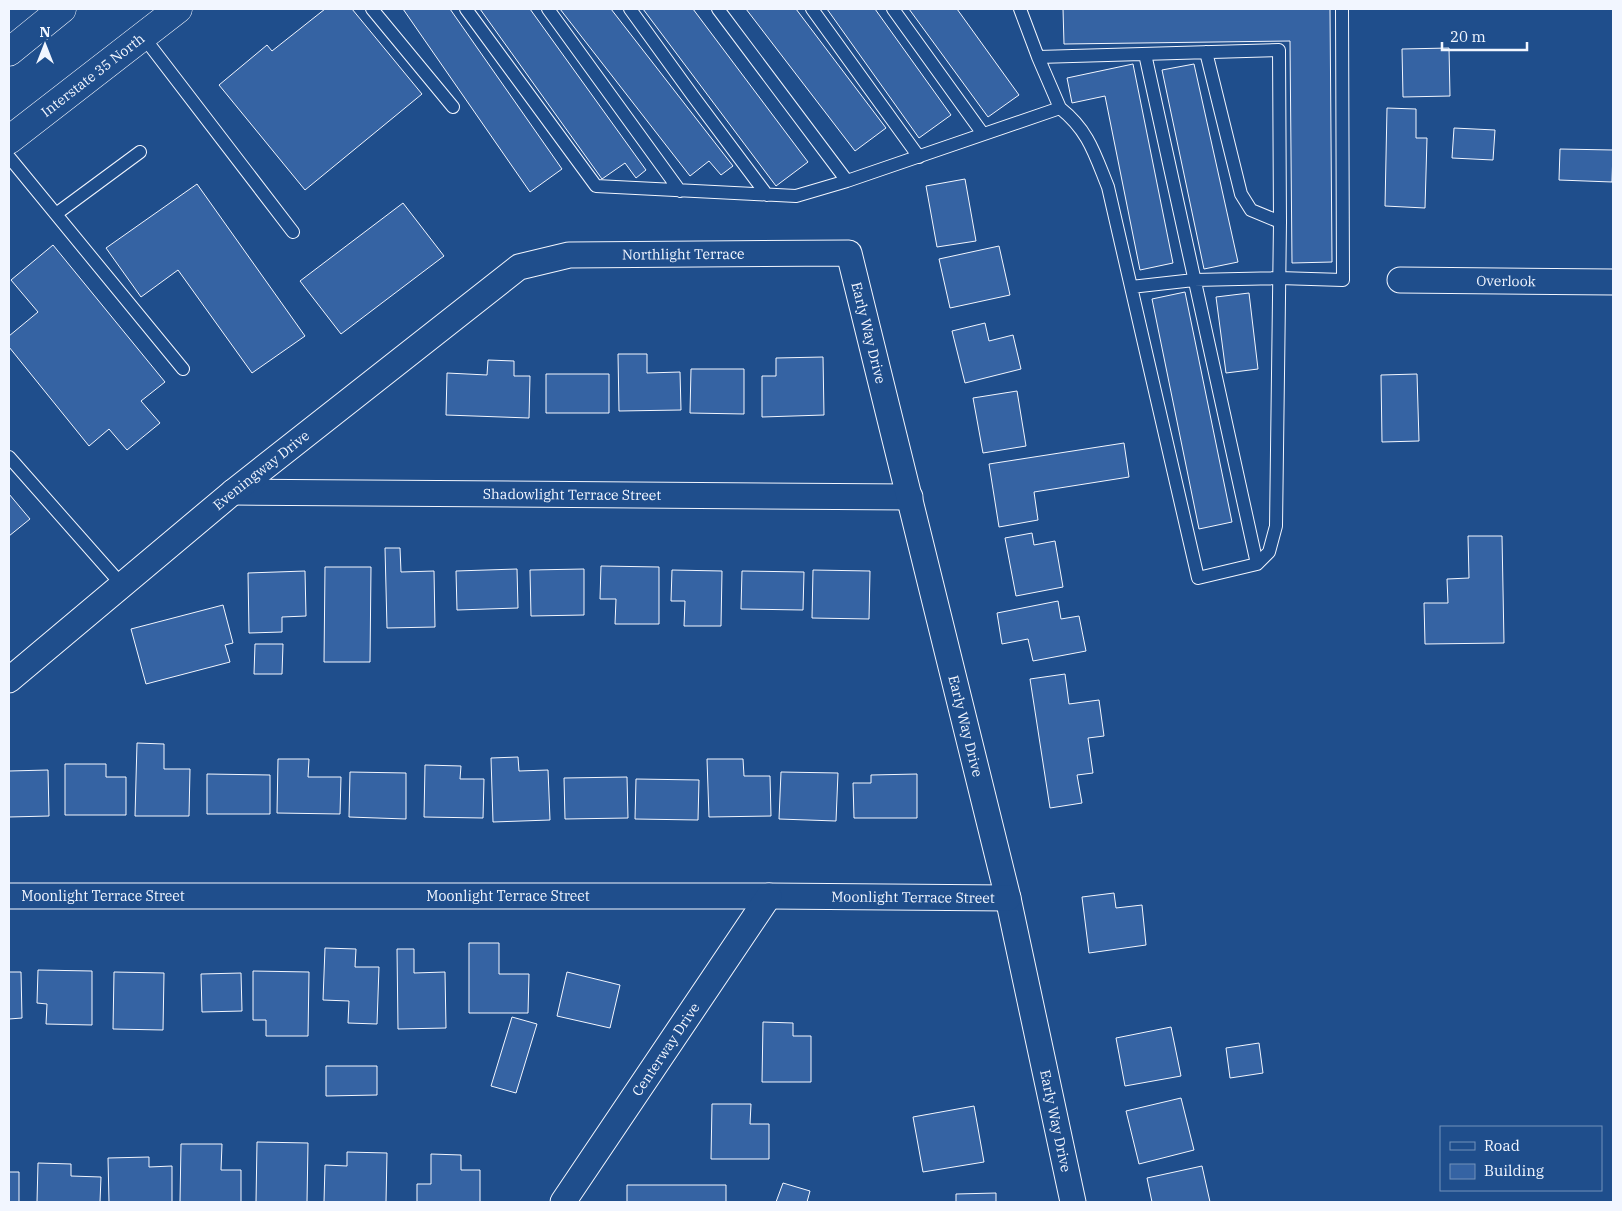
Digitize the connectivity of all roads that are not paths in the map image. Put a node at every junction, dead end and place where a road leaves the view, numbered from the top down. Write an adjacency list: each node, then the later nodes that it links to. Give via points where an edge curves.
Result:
1 (62, 9): 13 (main road)
2 (178, 9): 12 (main road, Interstate 35 North)
3 (372, 9): 17 (lane)
4 (466, 9): 25 (lane, via 596,186)
5 (548, 9): 25 (lane)
6 (630, 9): 26 (lane)
7 (718, 9): 24 (lane)
8 (812, 9): 22 (lane)
9 (892, 9): 19 (lane)
10 (1020, 9): 16 (lane)
11 (1342, 9): 32 (lane, via 1344,280)
12 (142, 35): 20 (main road, Interstate 35 North); 29 (lane)
13 (9, 52)
14 (1206, 52): 15 (lane); 28 (lane, via 1241,194 1251,210); 28 (lane, via 1279,50)
15 (1145, 54): 16 (lane); 33 (lane)
16 (1038, 57): 18 (lane)
17 (453, 107)
18 (1060, 108): 19 (lane); 36 (lane, via 1073,118 1088,139 1108,187)
19 (983, 134): 22 (lane)
20 (9, 140)
21 (140, 152): 27 (lane)
22 (919, 156): 24 (lane)
23 (9, 157): 27 (lane)
24 (847, 181): 26 (lane, via 796,196)
25 (680, 191): 26 (lane)
26 (767, 195)
27 (56, 214): 37 (lane)
28 (1280, 222): 32 (lane)
29 (294, 232)
30 (849, 253): 31 (street, Northlight Terrace, via 569,255); 40 (street, Early Way Drive)
31 (520, 267): 39 (street, Eveningway Drive)
32 (1279, 278): 33 (lane); 41 (lane, via 1276,526 1269,552)
33 (1194, 280): 36 (lane); 41 (lane)
34 (1400, 280): 35 (street, Overlook)
35 (1613, 282)
36 (1131, 287): 41 (lane, via 1198,578)
37 (183, 368)
38 (9, 457): 42 (lane)
39 (233, 492): 40 (street, Shadowlight Terrace Street); 42 (street, Eveningway Drive)
40 (910, 497): 46 (street, Early Way Drive)
41 (1257, 564)
42 (122, 585): 43 (street, Eveningway Drive)
43 (9, 680)
44 (9, 896): 45 (street, Moonlight Terrace Street)
45 (769, 896): 46 (street, Moonlight Terrace Street); 47 (street, Centerway Drive)
46 (1008, 898): 48 (street, Early Way Drive)
47 (563, 1202)
48 (1073, 1202)

